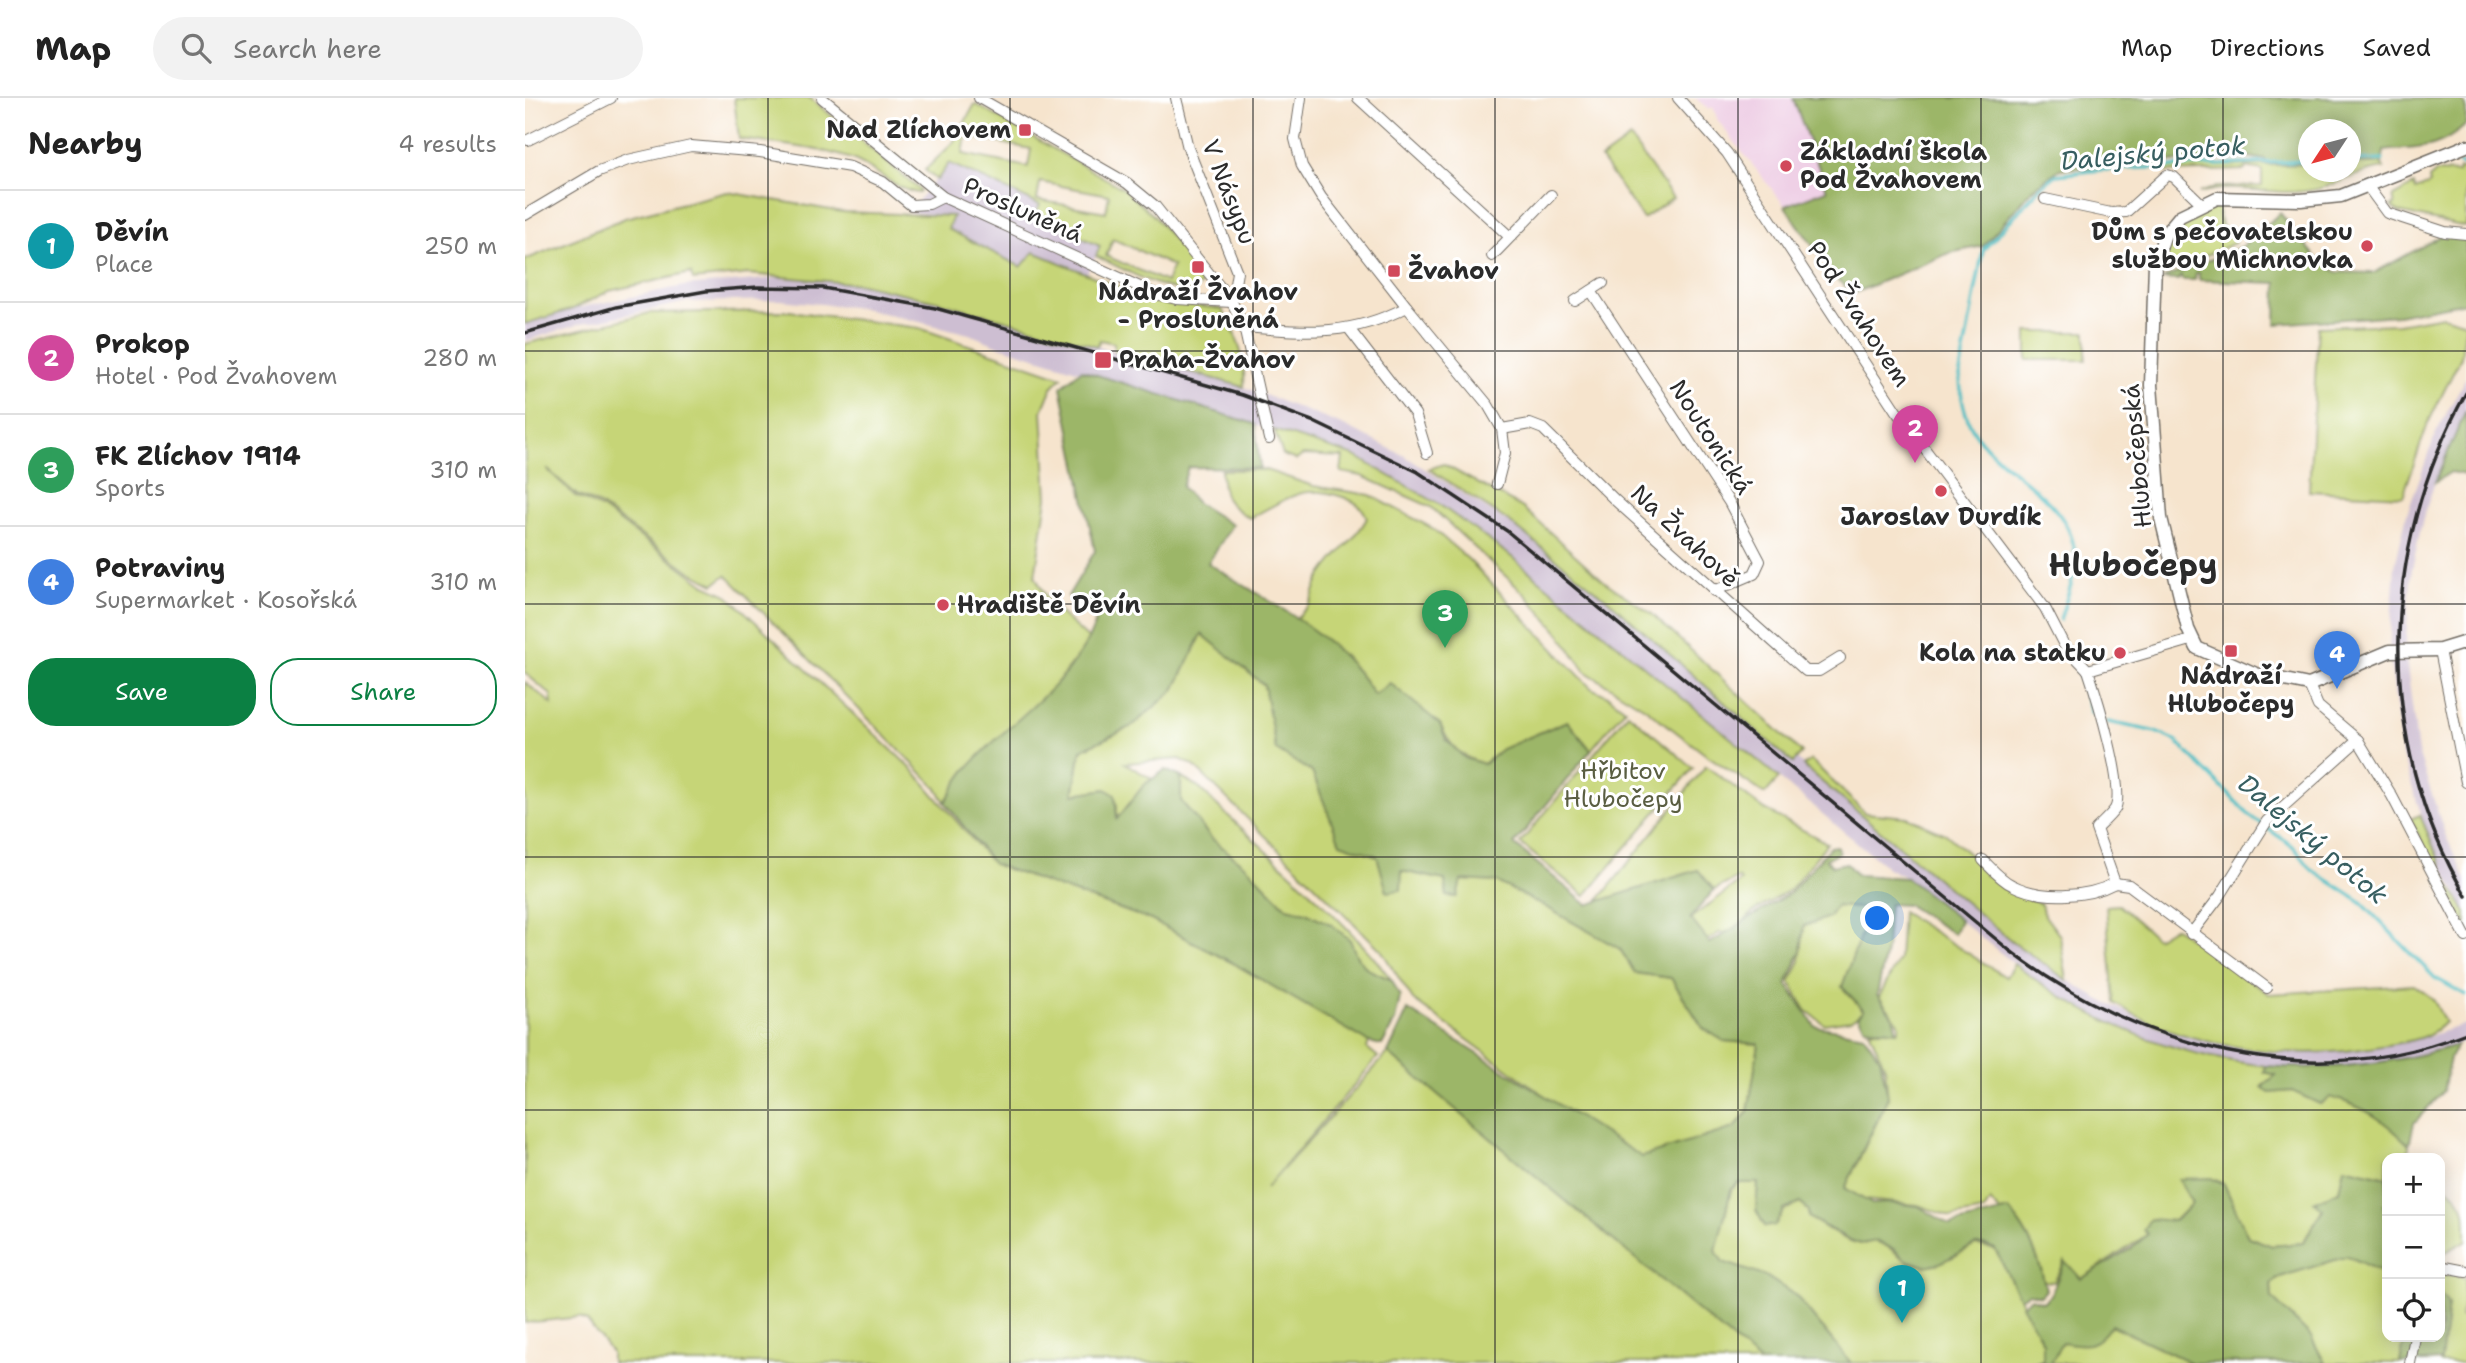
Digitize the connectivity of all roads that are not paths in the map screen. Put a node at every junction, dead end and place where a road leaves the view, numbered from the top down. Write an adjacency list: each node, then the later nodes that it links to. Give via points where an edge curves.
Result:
1 (611, 98): 8 (street)
2 (822, 98): 12 (street)
3 (979, 98): 22 (street, via 1127,183 1155,206)
4 (1177, 98): 22 (street, V Násypu, via 1188,148 1237,272)
5 (1301, 98): 23 (street, via 1295,139 1302,166)
6 (1358, 98): 17 (street)
7 (1678, 98): 35 (street, Pod Žvahovem, via 1727,153 1896,411 2045,608 2064,645)
8 (528, 139)
9 (2466, 144): 10 (street, Hlubočepská)
10 (2368, 187): 14 (street, Hlubočepská, via 2315,200 2235,197); 16 (street, via 2387,213)
11 (1551, 194): 17 (street)
12 (943, 197): 15 (street, Prosluněná, via 911,205 883,182 850,167 691,146 628,160 599,172); 22 (street, Prosluněná, via 1155,294)
13 (2045, 199): 14 (street, via 2126,212 2167,175)
14 (2201, 203): 31 (street, Hlubočepská, via 2174,221 2157,251 2151,385 2160,508)
15 (525, 215)
16 (2466, 234)
17 (1510, 237): 18 (street)
18 (1492, 256)
19 (1603, 283): 20 (street)
20 (1591, 291): 21 (street); 30 (street, Noutonická, via 1729,502 1760,561 1754,574)
21 (1575, 301)
22 (1232, 302): 24 (street)
23 (1407, 307): 25 (street); 26 (street)
24 (1244, 327): 25 (street); 27 (street)
25 (1350, 330): 28 (street, via 1415,414)
26 (1502, 429): 29 (street, via 1505,453); 30 (street, Na Žvahově, via 1530,424 1543,429)
27 (1269, 439)
28 (1427, 453)
29 (1497, 484)
30 (1714, 591): 34 (street, Na Žvahově, via 1806,671 1819,671)
31 (2191, 640): 35 (street); 36 (street, via 2206,653 2242,669)
32 (2466, 642): 33 (street)
33 (2441, 650): 36 (street, via 2390,651); 38 (street)
34 (1840, 658)
35 (2088, 670): 40 (street, via 2106,729 2118,796 2115,808 2096,829)
36 (2309, 685): 37 (street, via 2318,706)
37 (2358, 740): 41 (street, via 2267,821); 42 (street)
38 (2466, 782)
39 (1983, 860): 40 (street, via 2010,884 2044,894 2100,891)
40 (2115, 883): 41 (street, via 2129,885)
41 (2191, 934): 43 (street)
42 (2466, 937)
43 (2267, 988)
44 (2445, 1267): 45 (street)
45 (2466, 1271)
46 (2413, 1342): 47 (street)
47 (2410, 1363)

